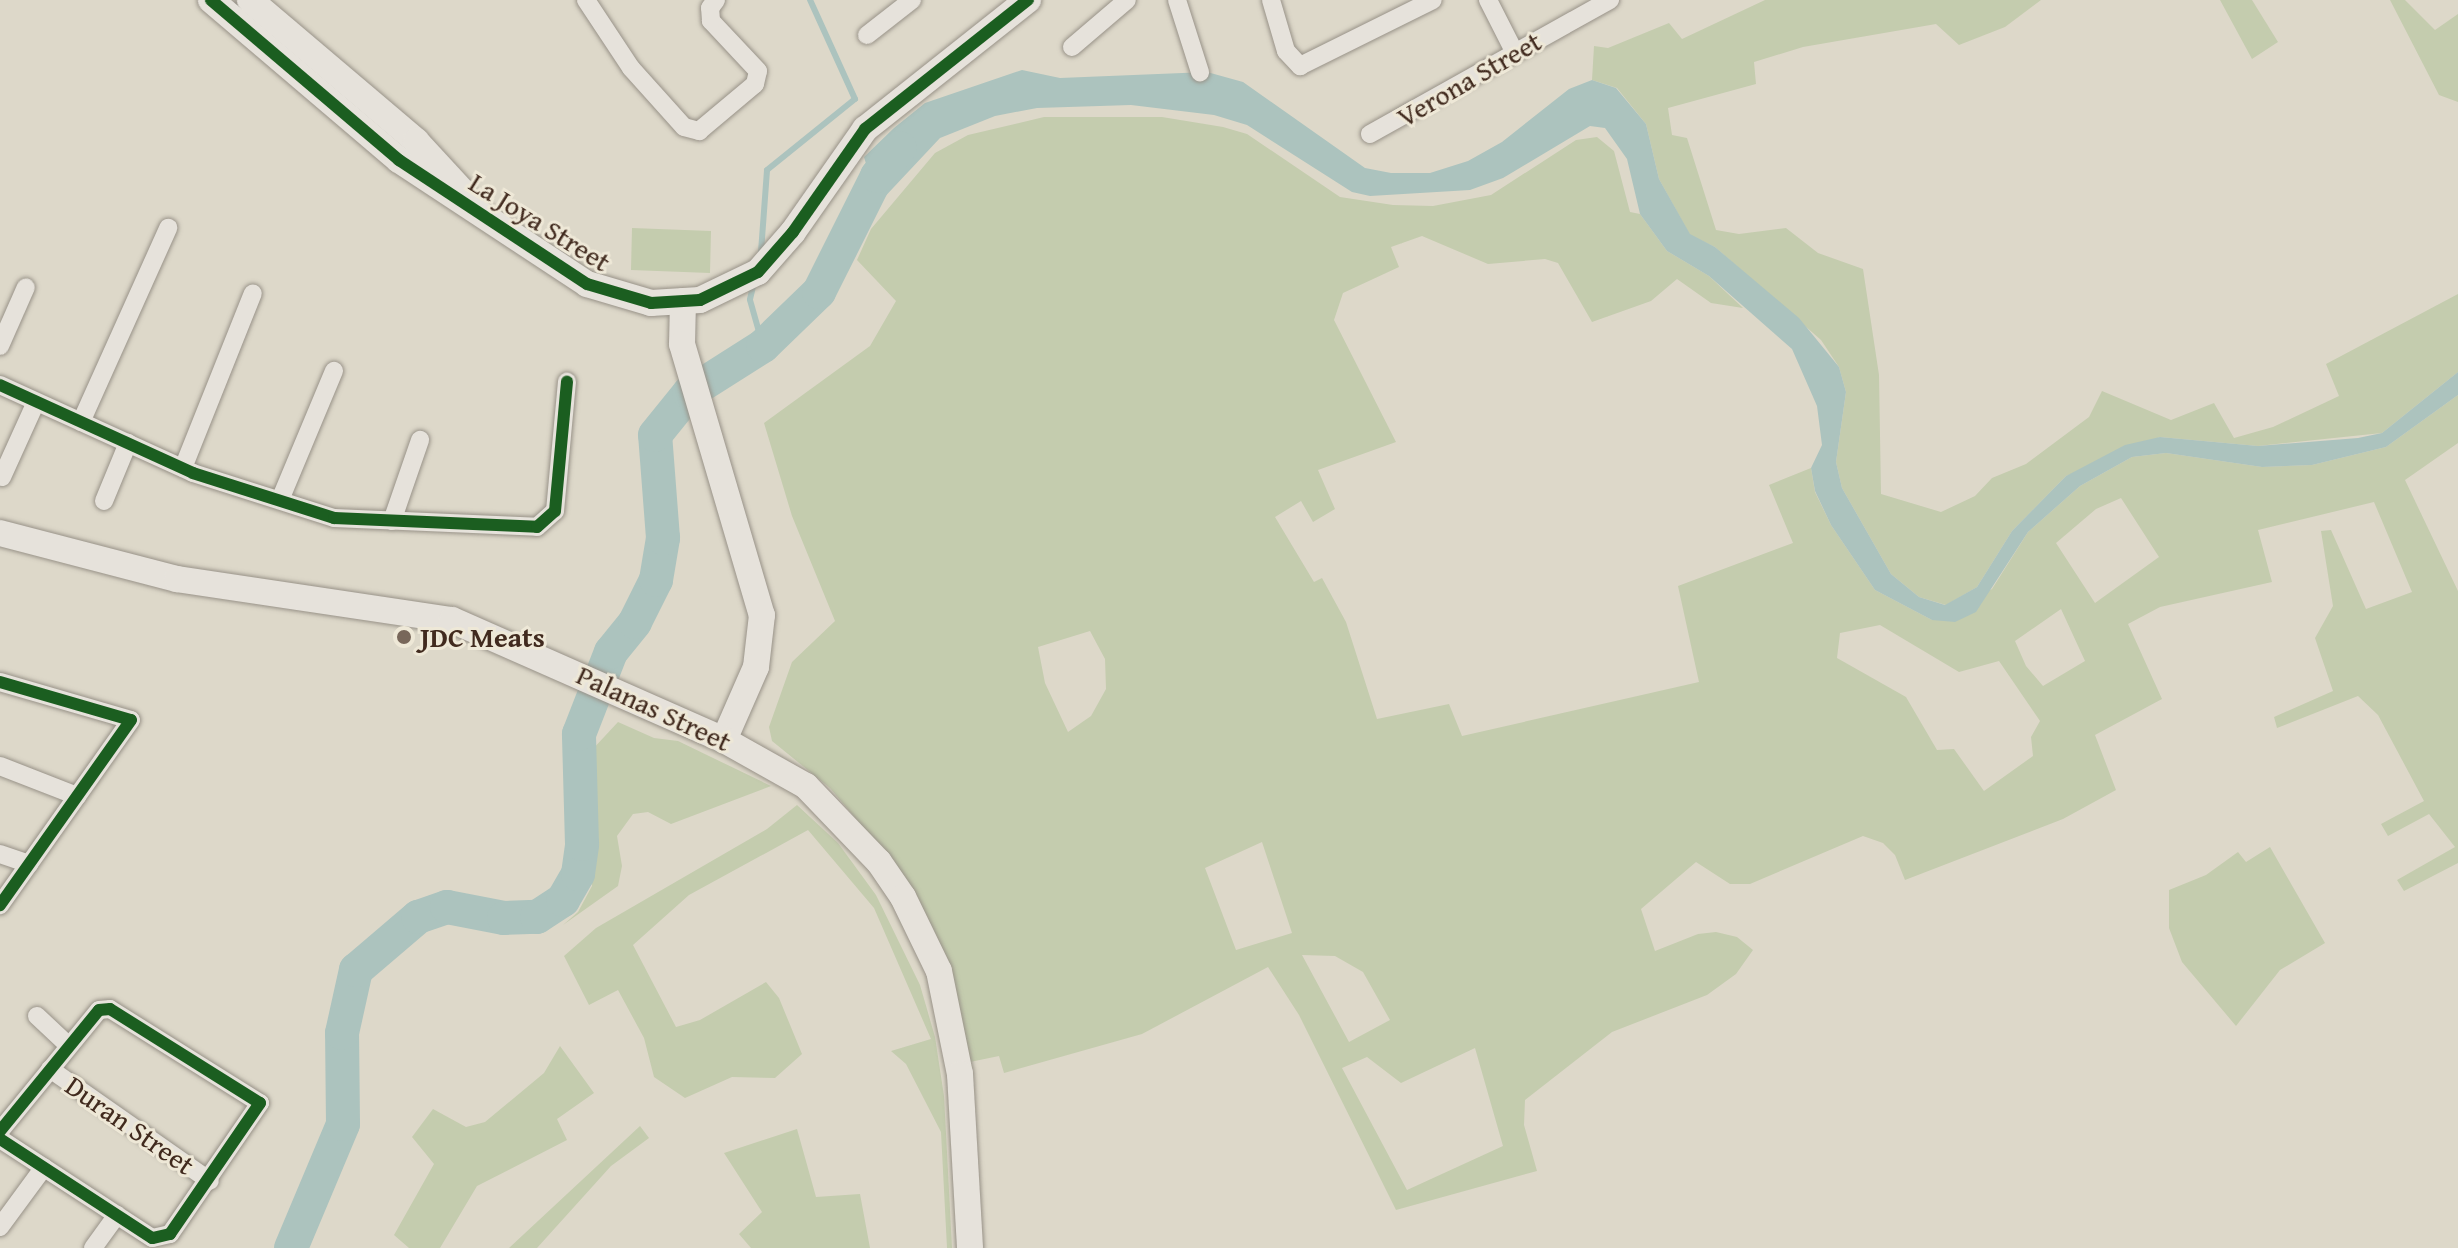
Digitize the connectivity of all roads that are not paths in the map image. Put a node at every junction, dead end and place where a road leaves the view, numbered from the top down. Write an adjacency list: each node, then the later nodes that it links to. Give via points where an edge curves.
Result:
1 (211, 0): 19 (street, La Joya Street, via 399,160)
2 (250, 0): 19 (street, La Joya Street, via 416,141)
3 (716, 0): 12 (street, via 711,21 758,71 755,84 699,131 684,127 631,68)
4 (1028, 0): 23 (street, La Joya Street, via 875,121 758,272)
5 (1127, 0): 15 (street)
6 (1177, 0): 17 (street)
7 (1271, 0): 8 (street, via 1290,59 1306,65)
8 (1433, 0)
9 (1488, 0): 16 (street)
10 (1610, 0): 13 (street, Verona Street)
11 (906, 2): 14 (street)
12 (594, 4)
13 (1585, 6): 16 (street, Verona Street)
14 (867, 35)
15 (1072, 47)
16 (1515, 53): 18 (street, Verona Street)
17 (1200, 72)
18 (1370, 134)
19 (491, 223): 23 (street, La Joya Street, via 542,258 609,293 651,303)
20 (168, 228): 29 (street)
21 (26, 287): 24 (street)
22 (253, 293): 32 (street)
23 (692, 300): 39 (street, via 682,344 762,615 756,667)
24 (0, 346)
25 (334, 371): 34 (street)
26 (567, 382): 36 (street, via 555,511 546,523)
27 (0, 385): 28 (street)
28 (36, 402): 29 (street); 33 (street)
29 (81, 422): 31 (street)
30 (420, 440): 36 (street)
31 (128, 443): 32 (street); 35 (street)
32 (183, 468): 34 (street)
33 (2, 477)
34 (280, 500): 36 (street, via 334,518)
35 (104, 501)
36 (392, 521)
37 (0, 533): 39 (street, Palanas Street, via 177,579 452,620)
38 (0, 682): 41 (street, via 131,720)
39 (724, 740): 55 (street, Palanas Street, via 818,796 879,862 923,933 951,1012)
40 (0, 766): 41 (street)
41 (77, 796): 43 (street)
42 (0, 854): 43 (street)
43 (29, 864): 44 (street)
44 (0, 905)
45 (37, 1016): 46 (street)
46 (68, 1045): 47 (street); 51 (street, via 99,1010 110,1009 260,1103)
47 (50, 1069): 48 (street); 51 (street, Duran Street)
48 (0, 1131)
49 (0, 1139): 50 (street)
50 (44, 1167): 52 (street); 53 (street)
51 (210, 1181): 52 (street, via 170,1234 152,1238)
52 (117, 1215): 54 (street)
53 (0, 1227)
54 (93, 1248)
55 (970, 1248)

